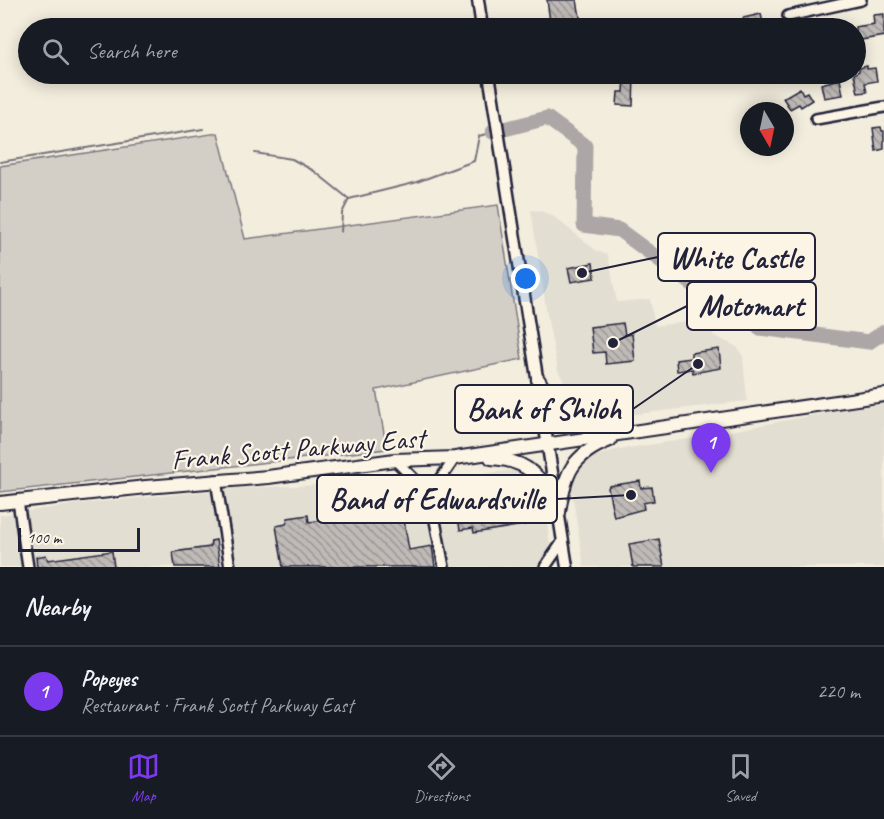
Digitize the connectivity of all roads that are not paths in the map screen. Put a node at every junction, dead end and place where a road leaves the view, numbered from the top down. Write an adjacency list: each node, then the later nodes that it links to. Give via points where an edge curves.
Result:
1 (478, 0): 4 (street)
2 (861, 0): 3 (street)
3 (788, 16)
4 (481, 18)
5 (491, 84): 8 (street)
6 (884, 107): 7 (street)
7 (816, 119)
8 (538, 379): 10 (main road, via 555,409 570,422 593,429); 11 (street)
9 (884, 395): 10 (main road, Frank Scott Parkway East)
10 (630, 432): 11 (main road, Frank Scott Parkway East); 18 (main road, via 595,446 576,461 563,485)
11 (548, 444): 12 (main road, Frank Scott Parkway East); 18 (street)
12 (461, 457): 13 (main road, Frank Scott Parkway East); 15 (street); 18 (main road, via 506,459 532,471 545,484)
13 (395, 460): 14 (main road, Frank Scott Parkway East); 15 (street)
14 (216, 480): 16 (main road, Frank Scott Parkway East); 21 (street)
15 (430, 495): 22 (street)
16 (18, 501): 17 (main road, Frank Scott Parkway East); 20 (street)
17 (0, 503)
18 (559, 512): 19 (street)
19 (563, 541): 23 (street); 24 (street)
20 (28, 567)
21 (230, 567)
22 (444, 567)
23 (544, 567)
24 (567, 567)

